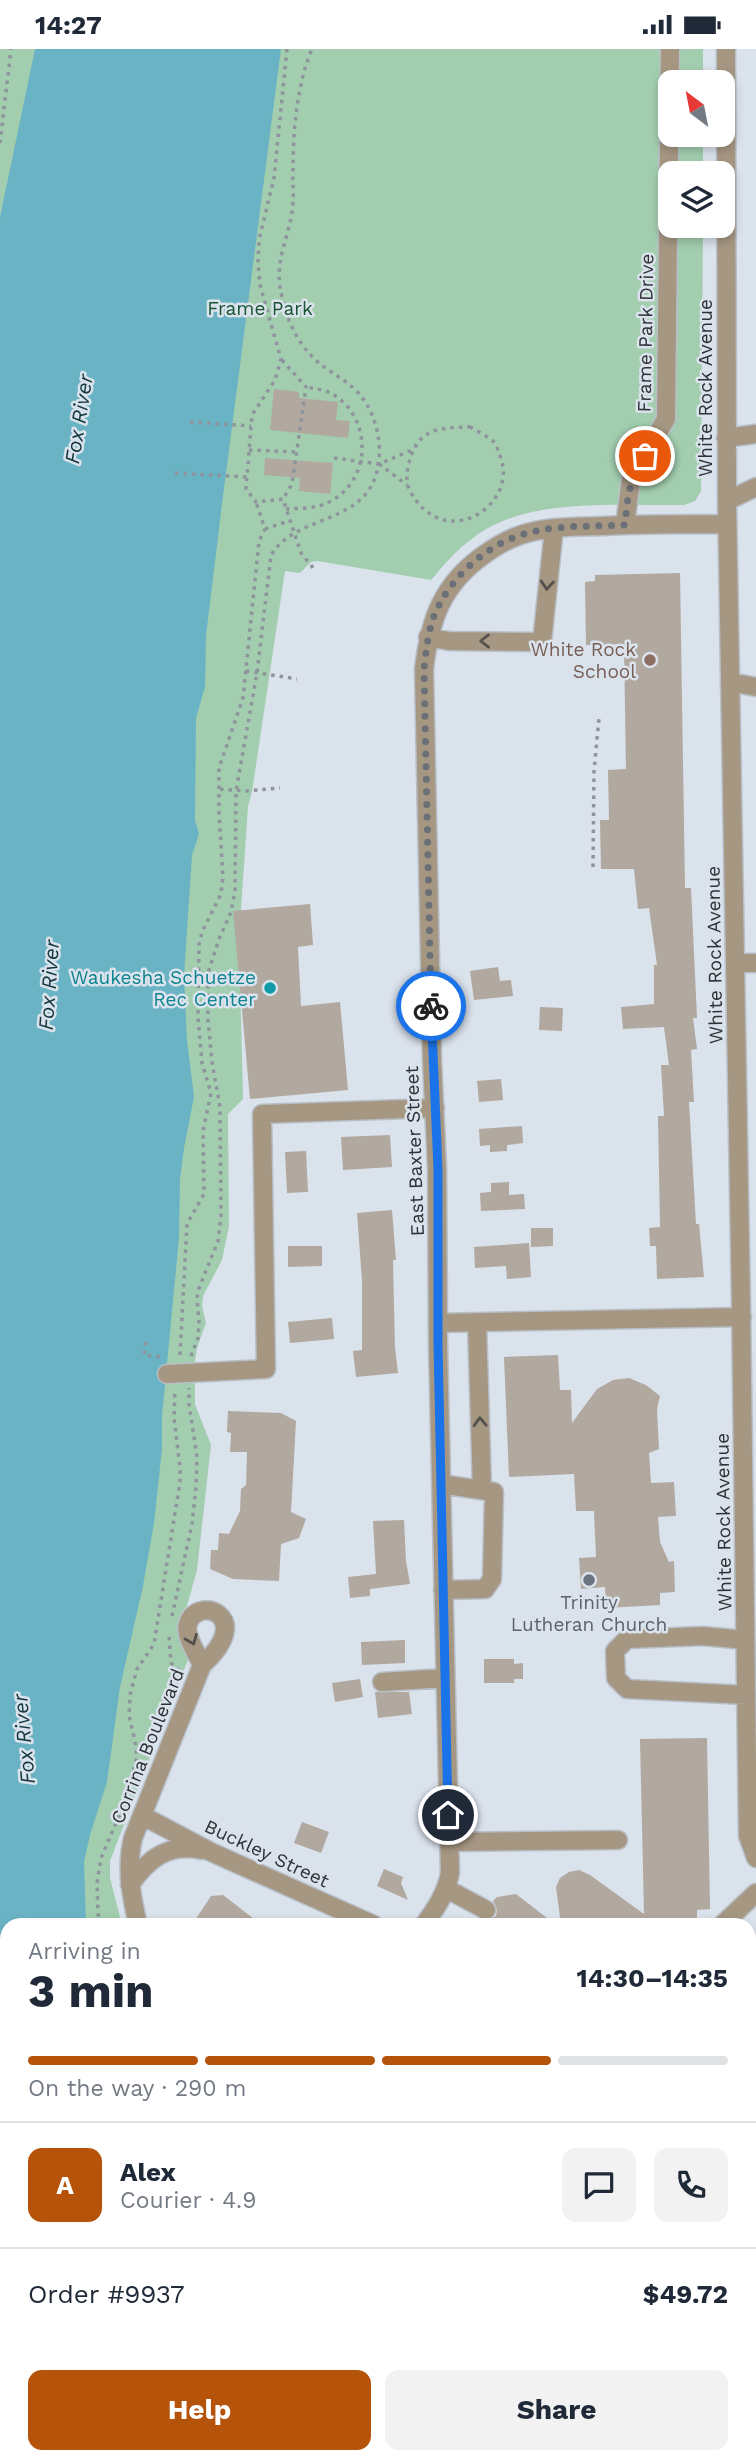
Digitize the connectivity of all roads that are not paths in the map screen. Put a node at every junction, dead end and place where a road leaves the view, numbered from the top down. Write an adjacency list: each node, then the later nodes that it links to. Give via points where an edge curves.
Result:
1 (670, 49): 8 (street, Frame Park Drive, via 666,419 631,479)
2 (726, 49): 4 (street, White Rock Avenue)
3 (756, 434): 4 (street)
4 (726, 438): 6 (street, White Rock Avenue)
5 (756, 487): 6 (street)
6 (727, 501): 7 (street, White Rock Avenue)
7 (727, 524): 8 (street, East Baxter Street); 11 (street, White Rock Avenue)
8 (625, 525): 9 (street, East Baxter Street)
9 (554, 528): 10 (street, East Baxter Street, via 518,535 474,562 442,599); 10 (street, one-way to 10, via 542,642)
10 (428, 637): 15 (street, East Baxter Street, via 424,669)
11 (730, 682): 12 (street); 13 (street, White Rock Avenue)
12 (756, 687)
13 (735, 963): 14 (street); 16 (street, White Rock Avenue)
14 (756, 963)
15 (435, 1108): 19 (street, East Baxter Street); 20 (street, via 262,1114 266,1369)
16 (748, 1183): 17 (street, White Rock Avenue)
17 (742, 1317): 18 (street); 24 (street, White Rock Avenue)
18 (477, 1322): 19 (street); 22 (street, one-way to 18)
19 (438, 1323): 21 (street, East Baxter Street)
20 (174, 1370)
21 (441, 1483): 22 (street); 23 (street, East Baxter Street)
22 (482, 1490): 23 (street, via 494,1492 492,1579 485,1589)
23 (443, 1590): 26 (street, East Baxter Street)
24 (745, 1640): 28 (street, White Rock Avenue); 28 (street, via 703,1636 627,1639 615,1651 616,1678 627,1689)
25 (202, 1665): 30 (street, Corrina Boulevard)
26 (445, 1678): 27 (street); 32 (street, East Baxter Street)
27 (382, 1682)
28 (746, 1695): 29 (street, White Rock Avenue)
29 (751, 1786): 34 (street, White Rock Avenue, via 748,1836)
30 (143, 1816): 33 (street, Buckley Street); 35 (street, Corrina Boulevard, via 131,1846)
31 (618, 1840): 32 (street)
32 (449, 1842): 36 (street, East Baxter Street)
33 (211, 1852): 35 (street, via 191,1847 166,1851 147,1863); 40 (street, Buckley Street)
34 (756, 1858)
35 (130, 1885): 39 (street, Corrina Boulevard)
36 (447, 1889): 38 (street); 41 (street, East Baxter Street)
37 (756, 1893): 42 (street)
38 (486, 1910)
39 (137, 1918)
40 (358, 1918)
41 (428, 1918)
42 (729, 1918)

